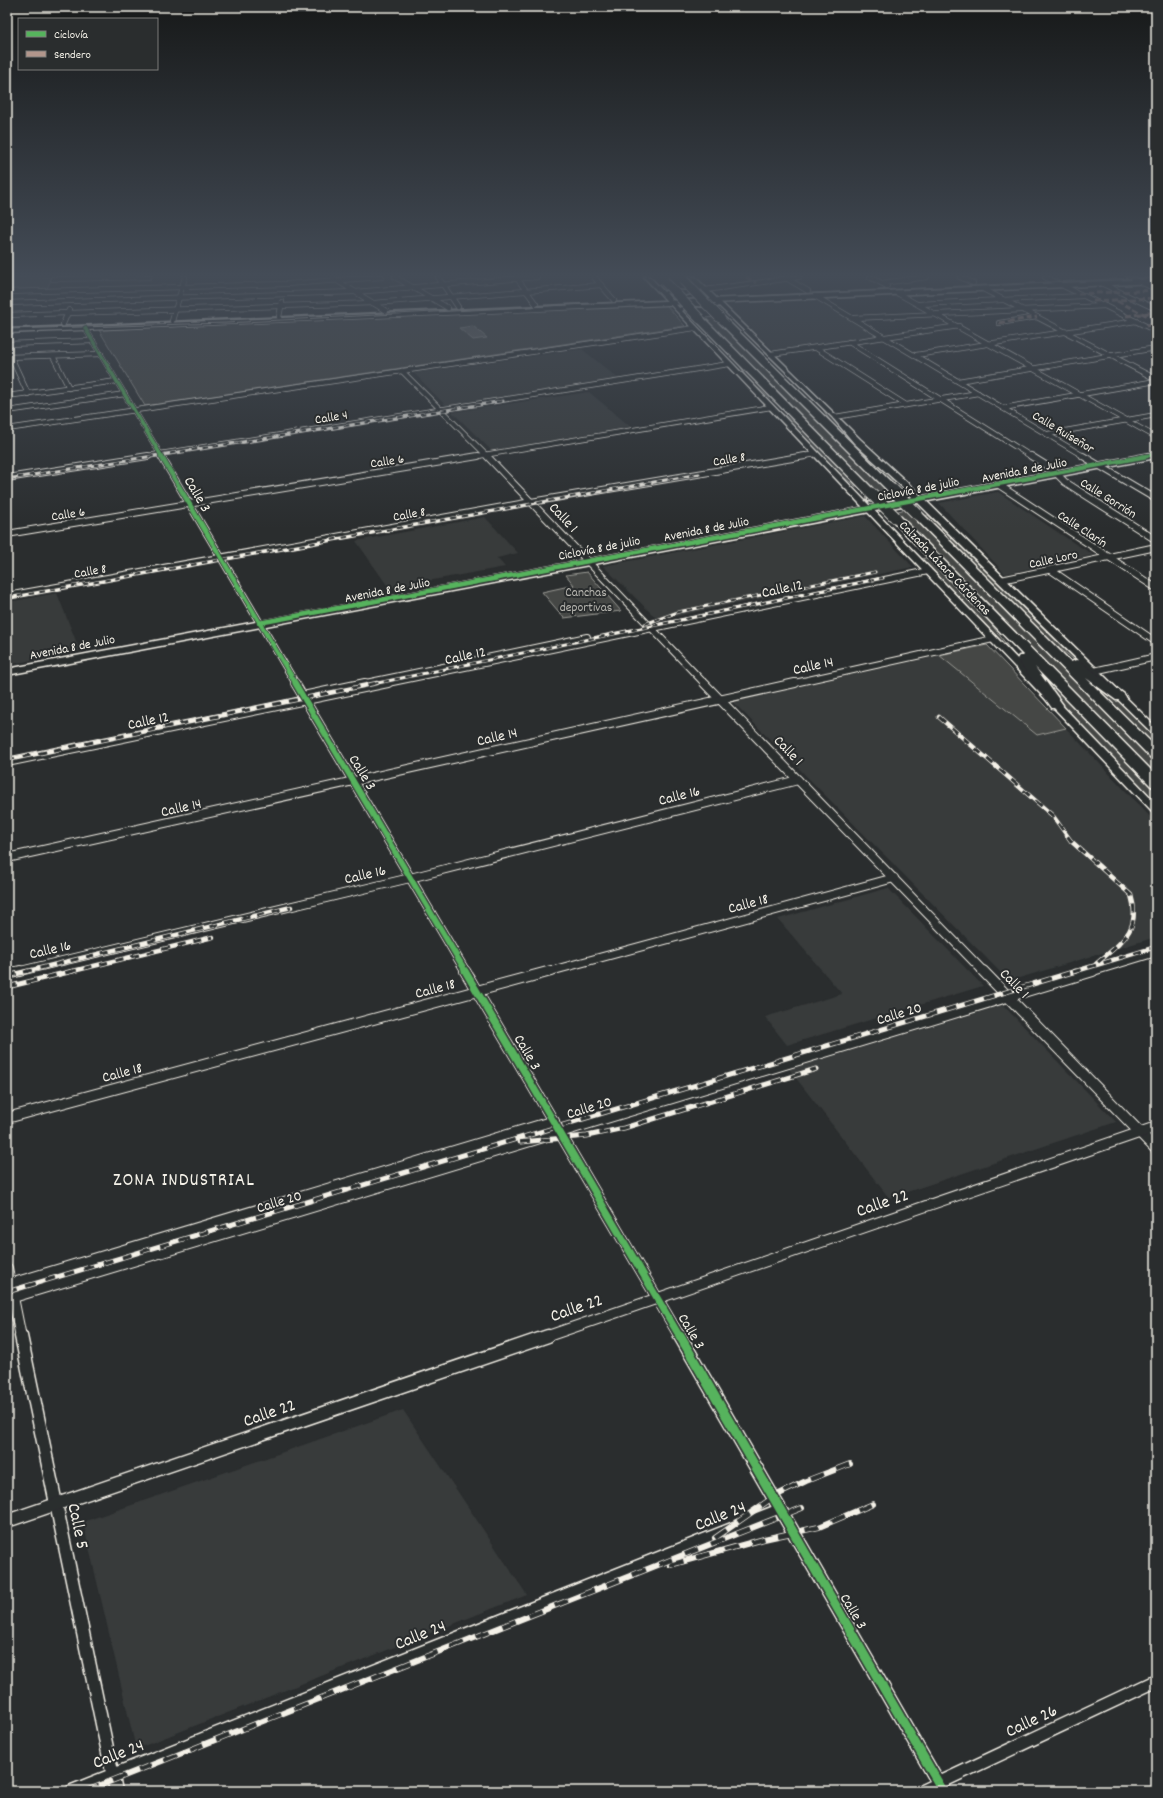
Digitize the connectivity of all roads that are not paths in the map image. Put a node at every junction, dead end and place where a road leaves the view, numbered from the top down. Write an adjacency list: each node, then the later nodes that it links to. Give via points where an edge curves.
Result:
1 (11, 361): 28 (street)
2 (55, 361): 26 (street)
3 (105, 361): 22 (street, Calle 3)
4 (471, 361): 19 (street)
5 (726, 361): 17 (main road, Calzada Lázaro Cárdenas)
6 (735, 361): 20 (highway)
7 (742, 361): 42 (highway, Calzada Lázaro Cárdenas)
8 (763, 361): 44 (highway, Calzada Lázaro Cárdenas)
9 (765, 361): 25 (highway)
10 (779, 361): 25 (main road, Calzada Lázaro Cárdenas)
11 (836, 361): 33 (street)
12 (879, 361): 32 (street, Calle Gorrión)
13 (926, 361): 23 (street, Calle Ruiseñor)
14 (1021, 361): 18 (street)
15 (1076, 361): 18 (street)
16 (1122, 361): 21 (street)
17 (729, 364): 20 (main road, Calzada Lázaro Cárdenas); 36 (street, Calle 4)
18 (1034, 368): 23 (street); 30 (street)
19 (402, 371): 36 (street, Calle 1); 38 (street)
20 (744, 379): 24 (main road, Calzada Lázaro Cárdenas)
21 (1156, 380): 30 (street)
22 (118, 381): 26 (street); 29 (street, Calle 3)
23 (958, 381): 27 (street, Calle Ruiseñor)
24 (752, 387): 34 (main road, Calzada Lázaro Cárdenas); 42 (highway)
25 (805, 387): 40 (main road, Calzada Lázaro Cárdenas); 44 (highway)
26 (69, 388): 28 (street)
27 (978, 393): 32 (street); 35 (street, Calle Ruiseñor)
28 (28, 394): 31 (street)
29 (125, 394): 37 (street); 38 (street, Calle 3)
30 (1079, 394): 35 (street); 41 (street)
31 (7, 396)
32 (940, 399): 33 (street); 53 (street, Calle Gorrión)
33 (906, 405): 40 (street)
34 (771, 407): 48 (main road, Calzada Lázaro Cárdenas); 49 (street, Calle 6)
35 (1003, 408): 45 (street, Calle Ruiseñor)
36 (441, 410): 47 (street, Calle 4); 49 (street, Calle 1)
37 (7, 411)
38 (134, 411): 43 (street); 47 (street, Calle 3)
39 (1156, 415): 41 (street)
40 (835, 417): 56 (main road, Calzada Lázaro Cárdenas)
41 (1127, 420): 45 (street); 46 (street)
42 (805, 426): 73 (highway, Calzada Lázaro Cárdenas, bridge)
43 (7, 429)
44 (835, 432): 76 (highway, Calzada Lázaro Cárdenas, bridge)
45 (1048, 434): 52 (street, Calle Ruiseñor)
46 (1156, 436)
47 (160, 454): 54 (street, Calle 4); 60 (street, Calle 3)
48 (816, 454): 51 (main road, Calzada Lázaro Cárdenas); 59 (street, Calle 8)
49 (486, 455): 59 (street, Calle 1); 60 (street, Calle 6)
50 (1155, 455): 52 (main road, Avenida 8 de Julio)
51 (828, 466): 56 (main road, via 868,499 904,495); 61 (main road, Calzada Lázaro Cárdenas)
52 (1100, 466): 53 (main road, Avenida 8 de Julio); 57 (street, Calle Ruiseñor)
53 (1058, 474): 55 (main road, Avenida 8 de Julio); 63 (street, Calle Gorrión, via 1065,482)
54 (7, 478)
55 (999, 485): 58 (main road, Avenida 8 de Julio); 66 (street, Calle Clarín)
56 (909, 489): 58 (main road, Calzada Lázaro Cárdenas)
57 (1156, 499)
58 (920, 500): 61 (main road, Avenida 8 de Julio); 70 (main road, Calzada Lázaro Cárdenas)
59 (531, 502): 65 (street, Calle 8); 67 (street, Calle 1)
60 (189, 504): 62 (street, Calle 6); 65 (street, Calle 3)
61 (870, 509): 67 (main road, Avenida 8 de Julio); 68 (main road, Calzada Lázaro Cárdenas)
62 (7, 534)
63 (1156, 540)
64 (1156, 547): 66 (street, Calle Loro)
65 (221, 558): 72 (street, Calle 8); 74 (street, Calle 3)
66 (1109, 558): 69 (street, Calle Loro); 71 (street, Calle Clarín)
67 (587, 562): 74 (main road, Avenida 8 de Julio); 75 (street, Calle 1)
68 (927, 569): 75 (street, Calle 12); 77 (main road, Calzada Lázaro Cárdenas)
69 (1052, 570): 70 (street, Calle Loro); 78 (street)
70 (1002, 580): 80 (main road, Calzada Lázaro Cárdenas)
71 (1156, 588)
72 (7, 596)
73 (992, 616): 85 (highway); 91 (highway, Calzada Lázaro Cárdenas)
74 (260, 624): 81 (main road, Avenida 8 de Julio); 83 (street, Calle 3)
75 (650, 627): 83 (street, Calle 12); 84 (street, Calle 1)
76 (1039, 635): 82 (highway); 87 (highway, Calzada Lázaro Cárdenas)
77 (993, 639): 84 (street, Calle 14); 85 (main road, Calzada Lázaro Cárdenas)
78 (1156, 642)
79 (1156, 656): 80 (street)
80 (1094, 671): 82 (main road, Calzada Lázaro Cárdenas)
81 (7, 672)
82 (1120, 697): 86 (main road, Calzada Lázaro Cárdenas)
83 (304, 698): 88 (street, Calle 12); 90 (street, Calle 3)
84 (719, 699): 89 (street, Calle 1); 90 (street, Calle 14)
85 (1057, 706): 92 (main road, Calzada Lázaro Cárdenas)
86 (1156, 732)
87 (1156, 755)
88 (7, 762)
89 (798, 780): 94 (street, Calle 16); 95 (street, Calle 1)
90 (354, 781): 93 (street, Calle 14); 94 (street, Calle 3)
91 (1156, 783)
92 (1156, 809)
93 (7, 858)
94 (410, 878): 97 (street, Calle 16); 98 (street, Calle 3)
95 (894, 878): 98 (street, Calle 18); 99 (street, Calle 1)
96 (1156, 952): 99 (street, Calle 20)
97 (7, 974)
98 (477, 991): 100 (street, Calle 18); 101 (street, Calle 3)
99 (1008, 996): 103 (street, Calle 20); 104 (street, Calle 1)
100 (7, 1118)
101 (554, 1121): 103 (street, Calle 3); 107 (street, Calle 20)
102 (1156, 1127): 104 (street, Calle 22)
103 (560, 1132): 108 (street, Calle 20); 109 (street, Calle 3)
104 (1140, 1132): 105 (street, Calle 1); 109 (street, Calle 22)
105 (1156, 1149)
106 (7, 1268): 107 (street, Calle 5)
107 (9, 1284): 108 (street, Calle 5)
108 (10, 1298): 110 (street, Calle 5)
109 (658, 1298): 110 (street, Calle 22); 111 (street, Calle 3)
110 (56, 1504): 112 (street, Calle 22); 114 (street, Calle 5)
111 (780, 1510): 114 (street, Calle 24); 115 (street, Calle 3)
112 (7, 1521)
113 (1156, 1681): 115 (street, Calle 26)
114 (113, 1775): 116 (street, Calle 24); 117 (street, Calle 5)
115 (941, 1787): 118 (street, Calle 26)
116 (72, 1791)
117 (116, 1791)
118 (922, 1791)

